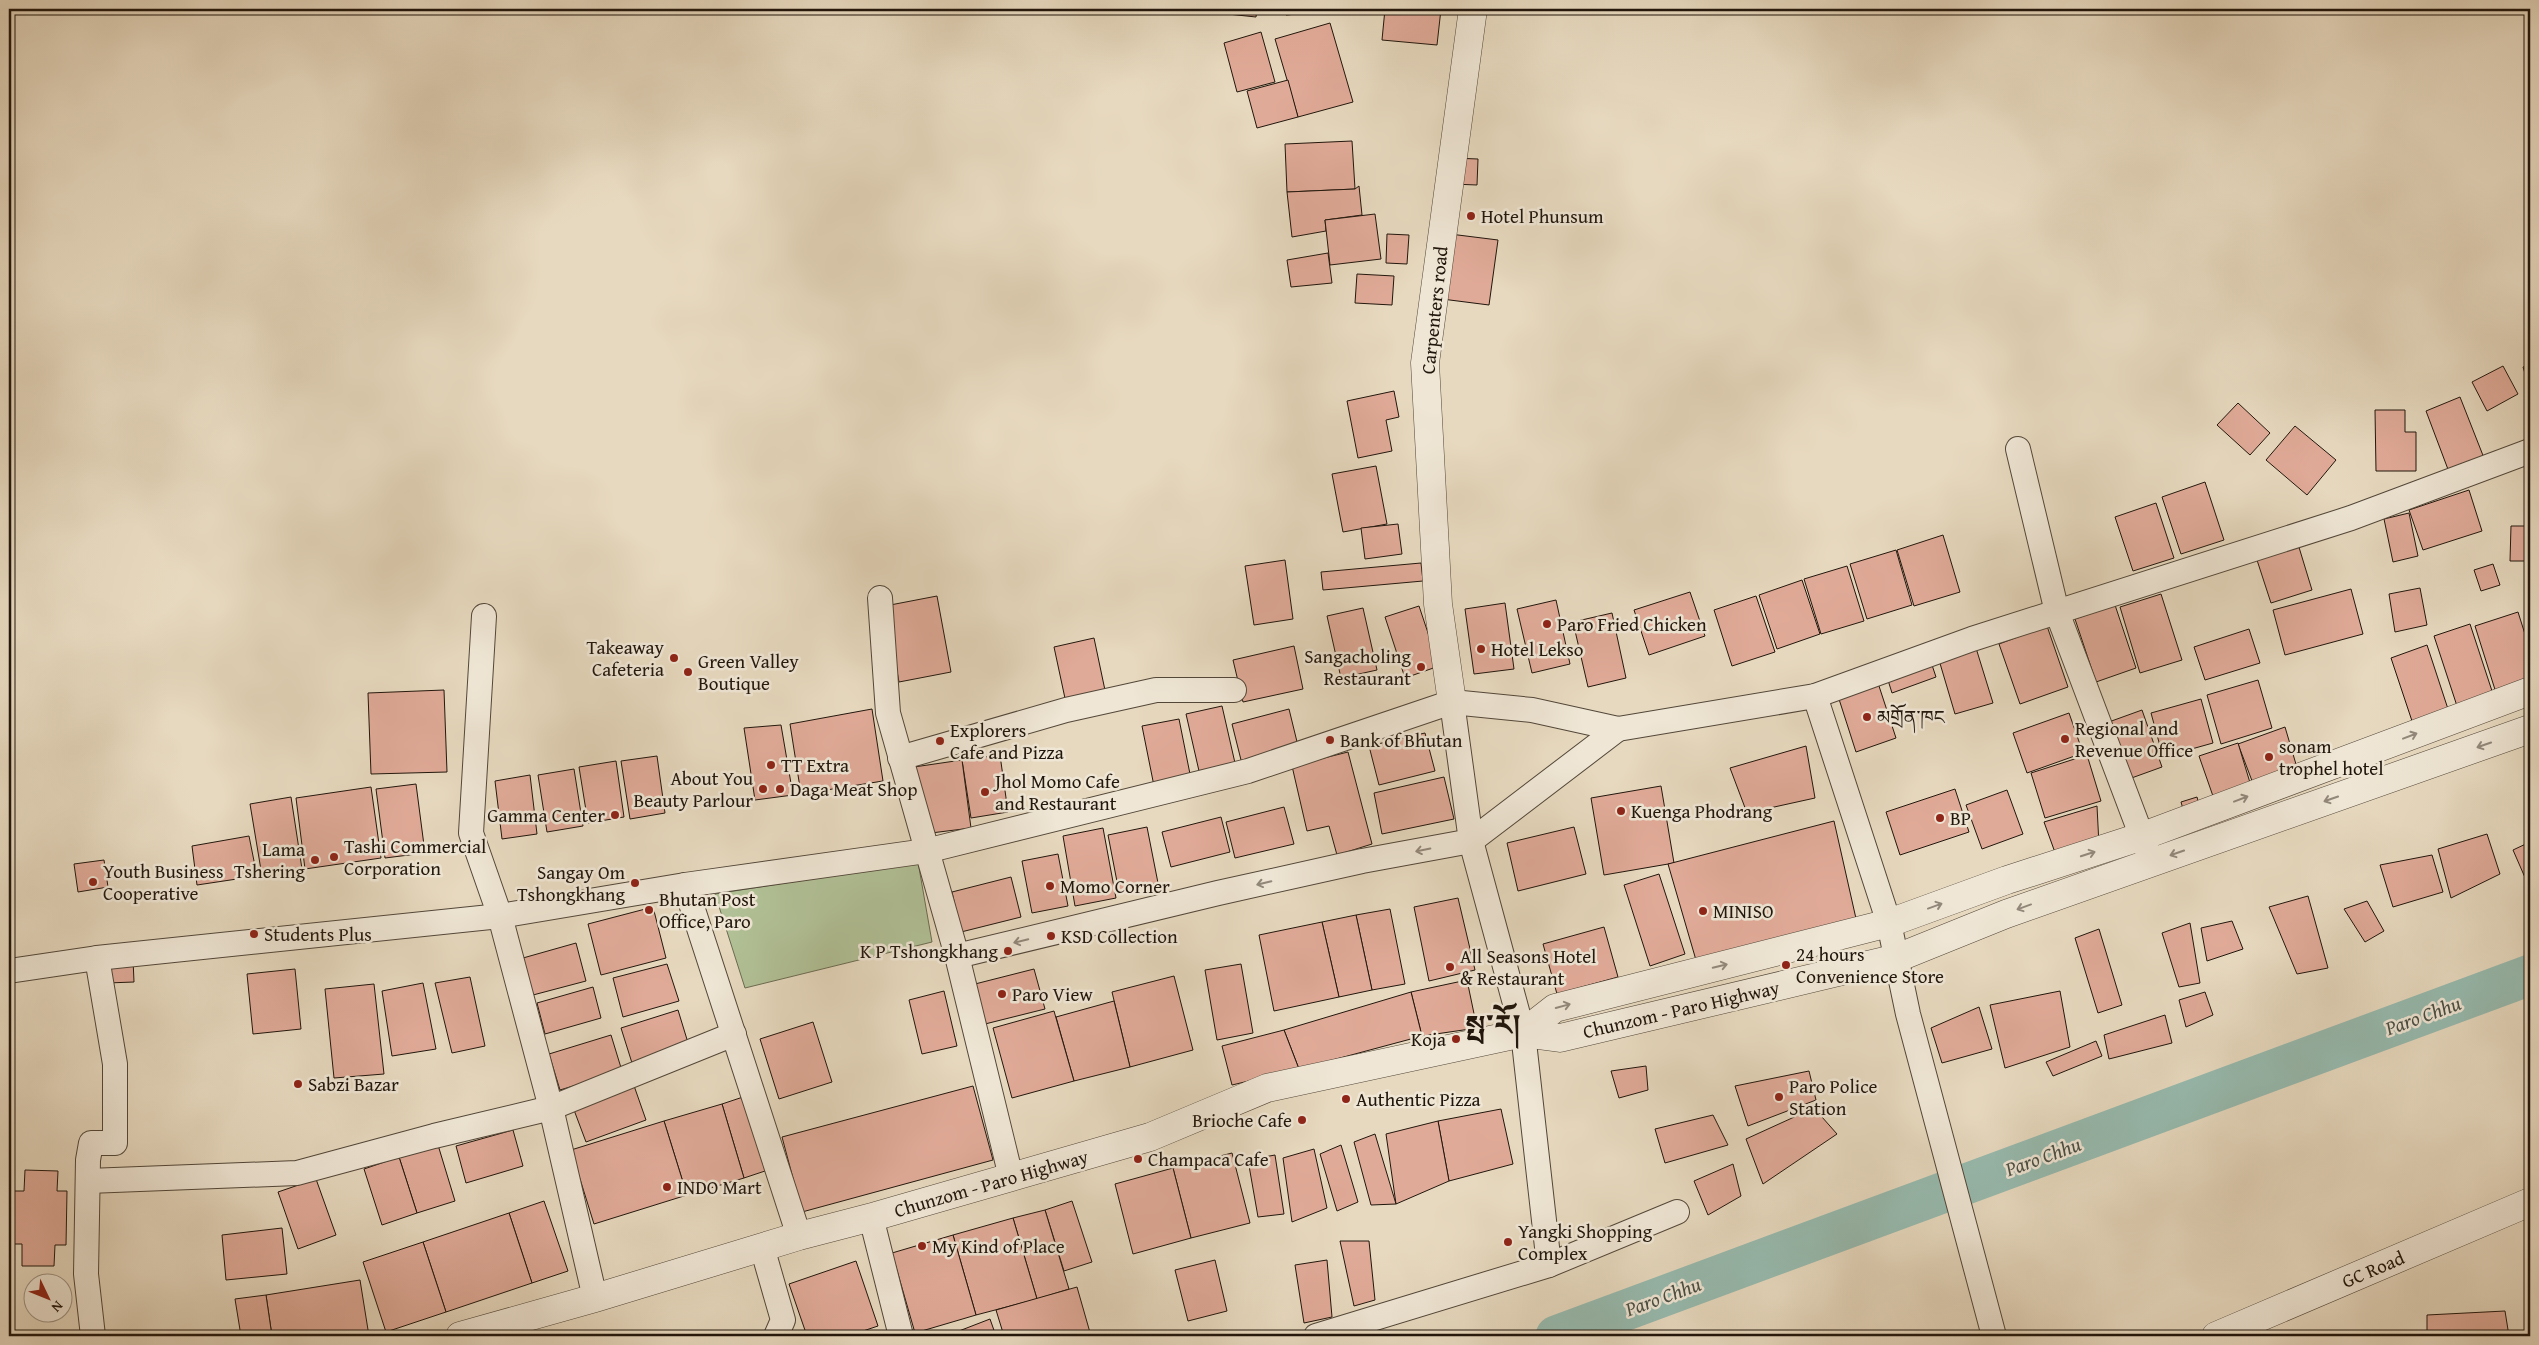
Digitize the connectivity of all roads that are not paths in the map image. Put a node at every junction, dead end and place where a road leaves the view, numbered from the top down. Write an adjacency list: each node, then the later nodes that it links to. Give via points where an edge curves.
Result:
1 (1473, 9): 10 (street, Carpenters road, via 1425,363 1438,604)
2 (2018, 449): 5 (street)
3 (2530, 451): 5 (street, via 2351,518)
4 (880, 598): 13 (street, via 888,713)
5 (2057, 612): 9 (street); 14 (street)
6 (484, 616): 19 (street, via 471,833)
7 (1234, 690): 13 (street, via 1156,690 1066,710)
8 (2530, 691): 14 (street, Chunzom - Paro Highway, one-way to 8)
9 (1815, 696): 11 (street); 20 (street)
10 (1452, 702): 11 (street, via 1532,710); 15 (street); 16 (street, via 1248,771)
11 (1618, 728): 15 (street)
12 (2530, 729): 17 (street, Chunzom - Paro Highway, one-way to 17)
13 (900, 758): 16 (street)
14 (2143, 836): 17 (street); 20 (street, Chunzom - Paro Highway, one-way to 14)
15 (1471, 841): 21 (street, one-way to 21, via 1362,861); 25 (street)
16 (926, 851): 18 (street); 21 (street)
17 (2151, 862): 23 (street, Chunzom - Paro Highway, one-way to 23, via 2006,914)
18 (685, 885): 19 (street); 26 (street)
19 (500, 916): 22 (street); 27 (street)
20 (1889, 922): 23 (street); 25 (street, Chunzom - Paro Highway, one-way to 20, via 1555,1008)
21 (957, 956): 28 (street)
22 (97, 958): 24 (street); 29 (street, via 115,1064 115,1143 91,1143)
23 (1897, 958): 25 (street, Chunzom - Paro Highway, via 1560,1038); 42 (street, via 1908,1014)
24 (9, 971)
25 (1523, 1033): 28 (street, Chunzom - Paro Highway, via 1267,1088 1150,1137); 35 (street)
26 (734, 1034): 27 (street); 33 (street)
27 (551, 1108): 29 (street, via 297,1173); 36 (street)
28 (1011, 1177): 32 (street, Chunzom - Paro Highway)
29 (88, 1181): 37 (street, via 86,1274)
30 (2530, 1202): 43 (street, GC Road)
31 (1677, 1212): 35 (street)
32 (871, 1217): 33 (street, Chunzom - Paro Highway); 40 (street)
33 (798, 1236): 34 (street, Chunzom - Paro Highway)
34 (762, 1247): 36 (street, Chunzom - Paro Highway); 39 (street, via 783,1320)
35 (1549, 1265): 41 (street)
36 (594, 1298): 38 (street, Chunzom - Paro Highway)
37 (93, 1336)
38 (460, 1336)
39 (776, 1336)
40 (901, 1336)
41 (1316, 1336)
42 (1994, 1336)
43 (2216, 1336)

